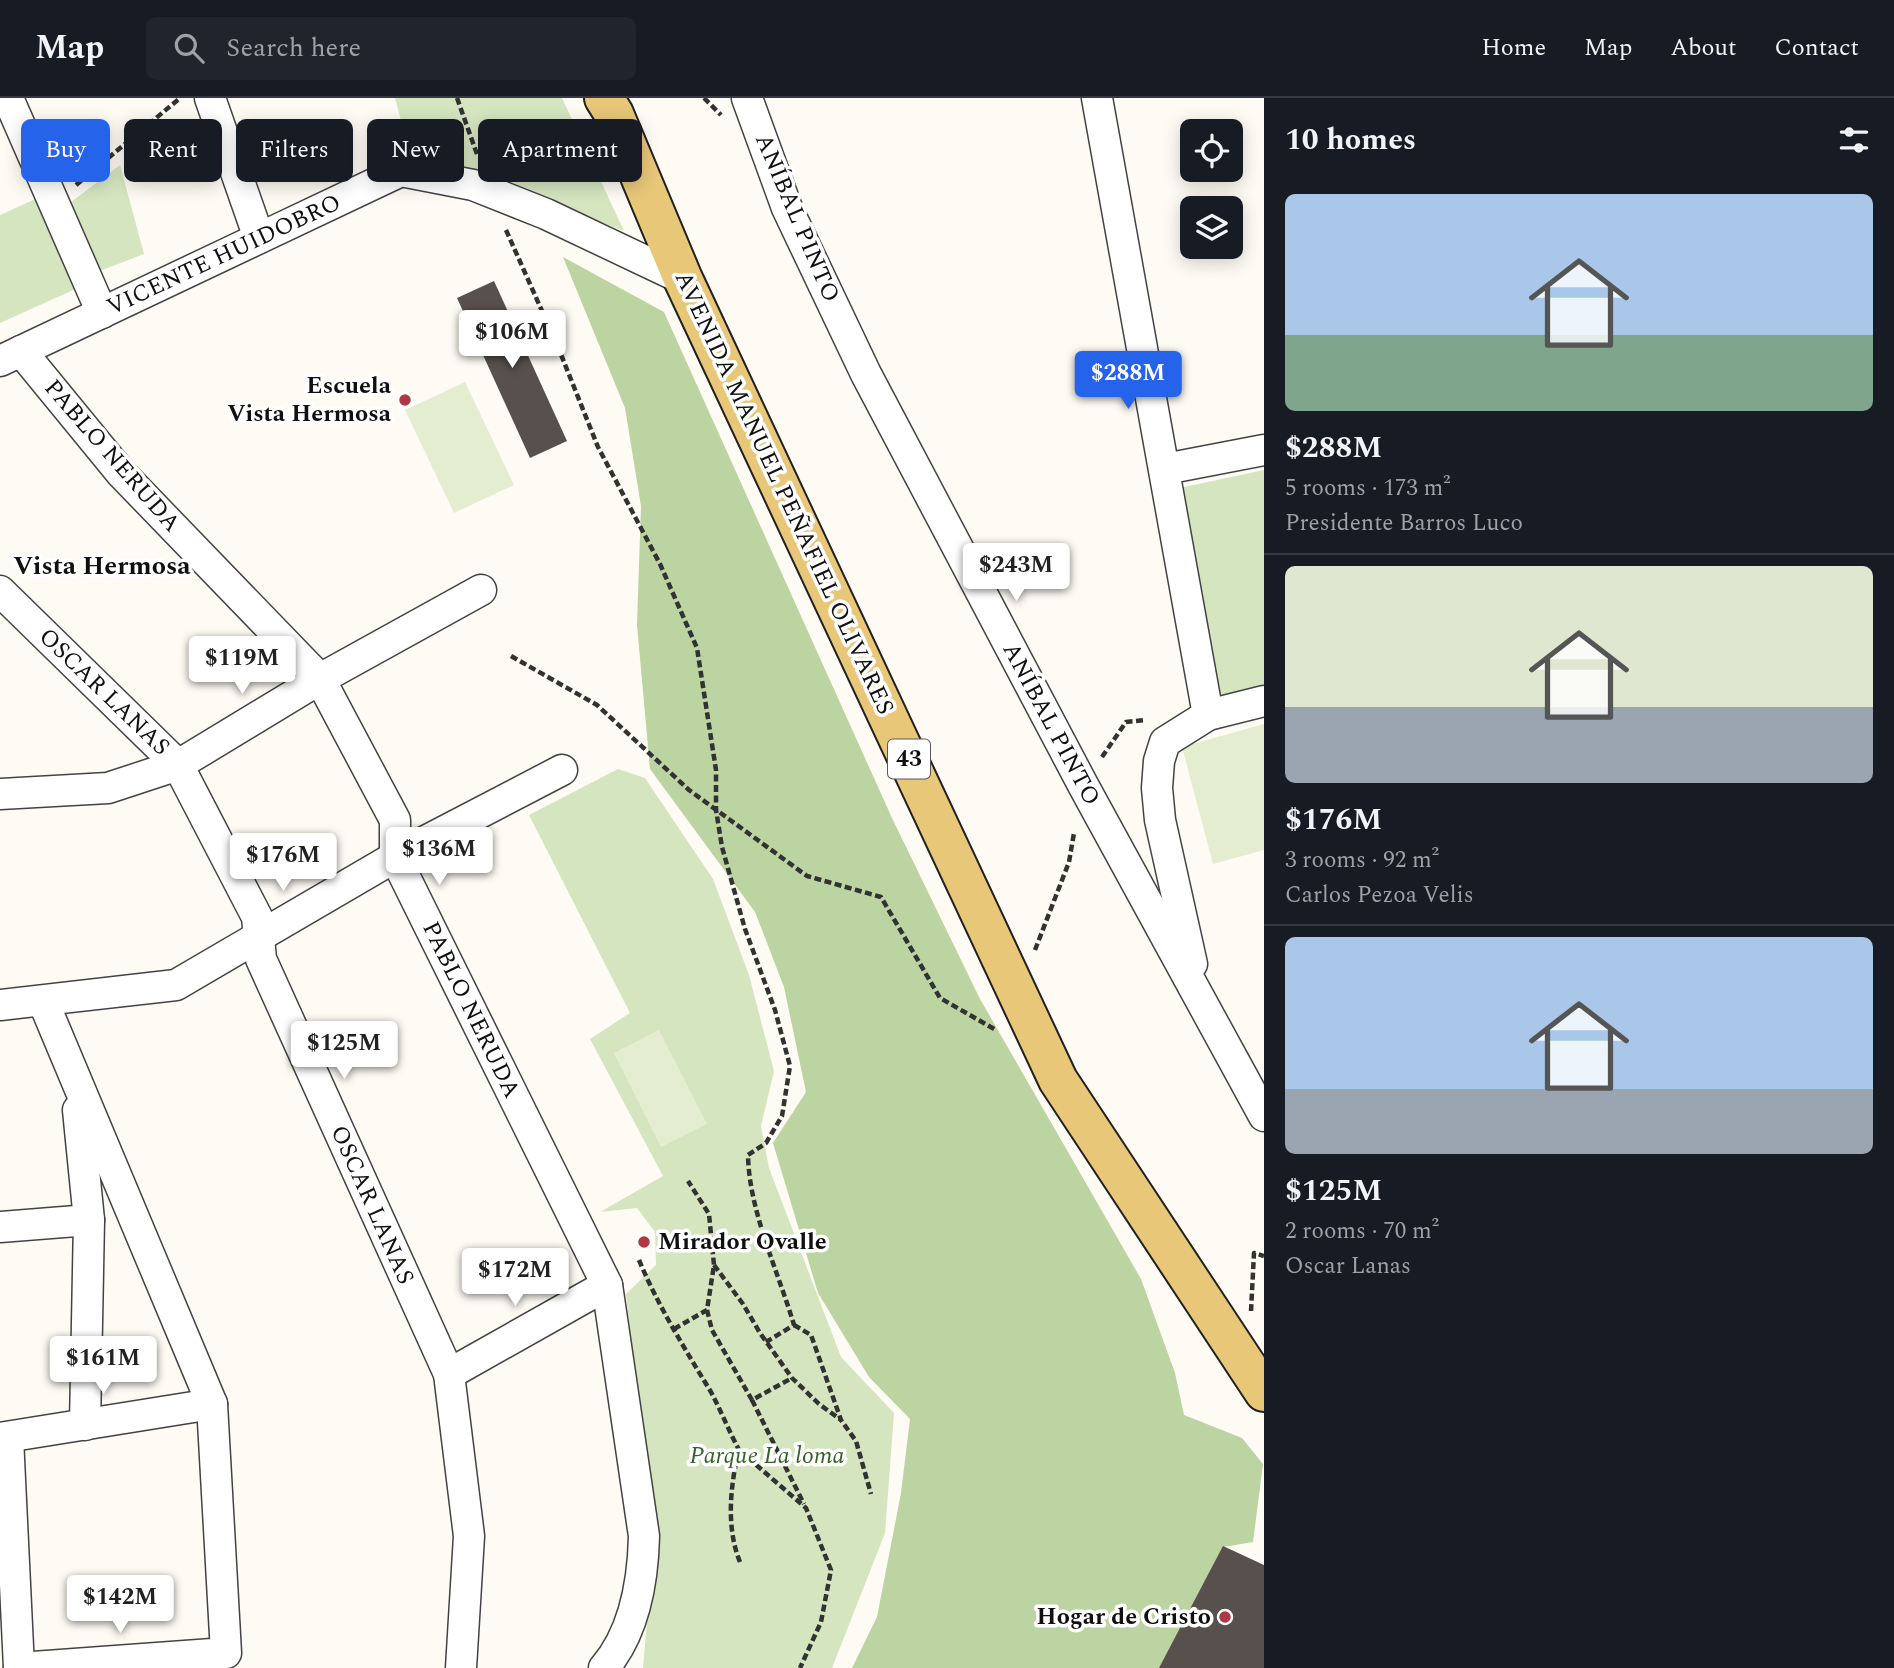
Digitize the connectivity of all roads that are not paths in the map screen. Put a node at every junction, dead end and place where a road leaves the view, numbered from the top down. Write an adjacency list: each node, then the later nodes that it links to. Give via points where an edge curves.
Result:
1 (8, 98): 8 (street)
2 (210, 98): 6 (street)
3 (604, 98): 7 (main road, AVENIDA MANUEL PEÑAFIEL OLIVARES / 43)
4 (747, 98): 22 (street, ANÍBAL PINTO, via 788,208 866,374)
5 (1097, 98): 11 (street)
6 (259, 238): 7 (street, VICENTE HUIDOBRO, via 401,172 490,192); 8 (street, VICENTE HUIDOBRO)
7 (683, 279): 31 (main road, AVENIDA MANUEL PEÑAFIEL OLIVARES / 43, via 1058,1080)
8 (102, 313): 9 (street, VICENTE HUIDOBRO)
9 (11, 356): 14 (street, PABLO NERUDA)
10 (1264, 450): 11 (street)
11 (1165, 469): 16 (street)
12 (481, 590): 14 (street)
13 (0, 591): 17 (street, OSCAR LANAS)
14 (320, 679): 17 (street); 20 (street, PABLO NERUDA, via 395,820)
15 (1264, 701): 16 (street)
16 (1208, 715): 22 (street, via 1165,742 1157,788)
17 (178, 765): 19 (street, via 108,788); 21 (street, OSCAR LANAS, via 257,917)
18 (562, 770): 20 (street)
19 (0, 794)
20 (395, 857): 21 (street); 29 (street, PABLO NERUDA)
21 (259, 936): 23 (street, via 176,985); 30 (street, OSCAR LANAS, via 261,959)
22 (1200, 1000): 26 (street, ANÍBAL PINTO)
23 (43, 1001): 24 (street); 25 (street)
24 (0, 1005)
25 (75, 1078): 27 (street); 32 (street)
26 (1264, 1115)
27 (89, 1220): 28 (street); 33 (street)
28 (0, 1227)
29 (607, 1285): 30 (street); 37 (street, PABLO NERUDA, via 643,1536 643,1572 626,1631)
30 (449, 1374): 36 (street, OSCAR LANAS, via 469,1536)
31 (1264, 1392)
32 (212, 1404): 33 (street); 35 (street, via 226,1653)
33 (85, 1425): 34 (street)
34 (4, 1438): 35 (street)
35 (19, 1668)
36 (461, 1668)
37 (604, 1668)

